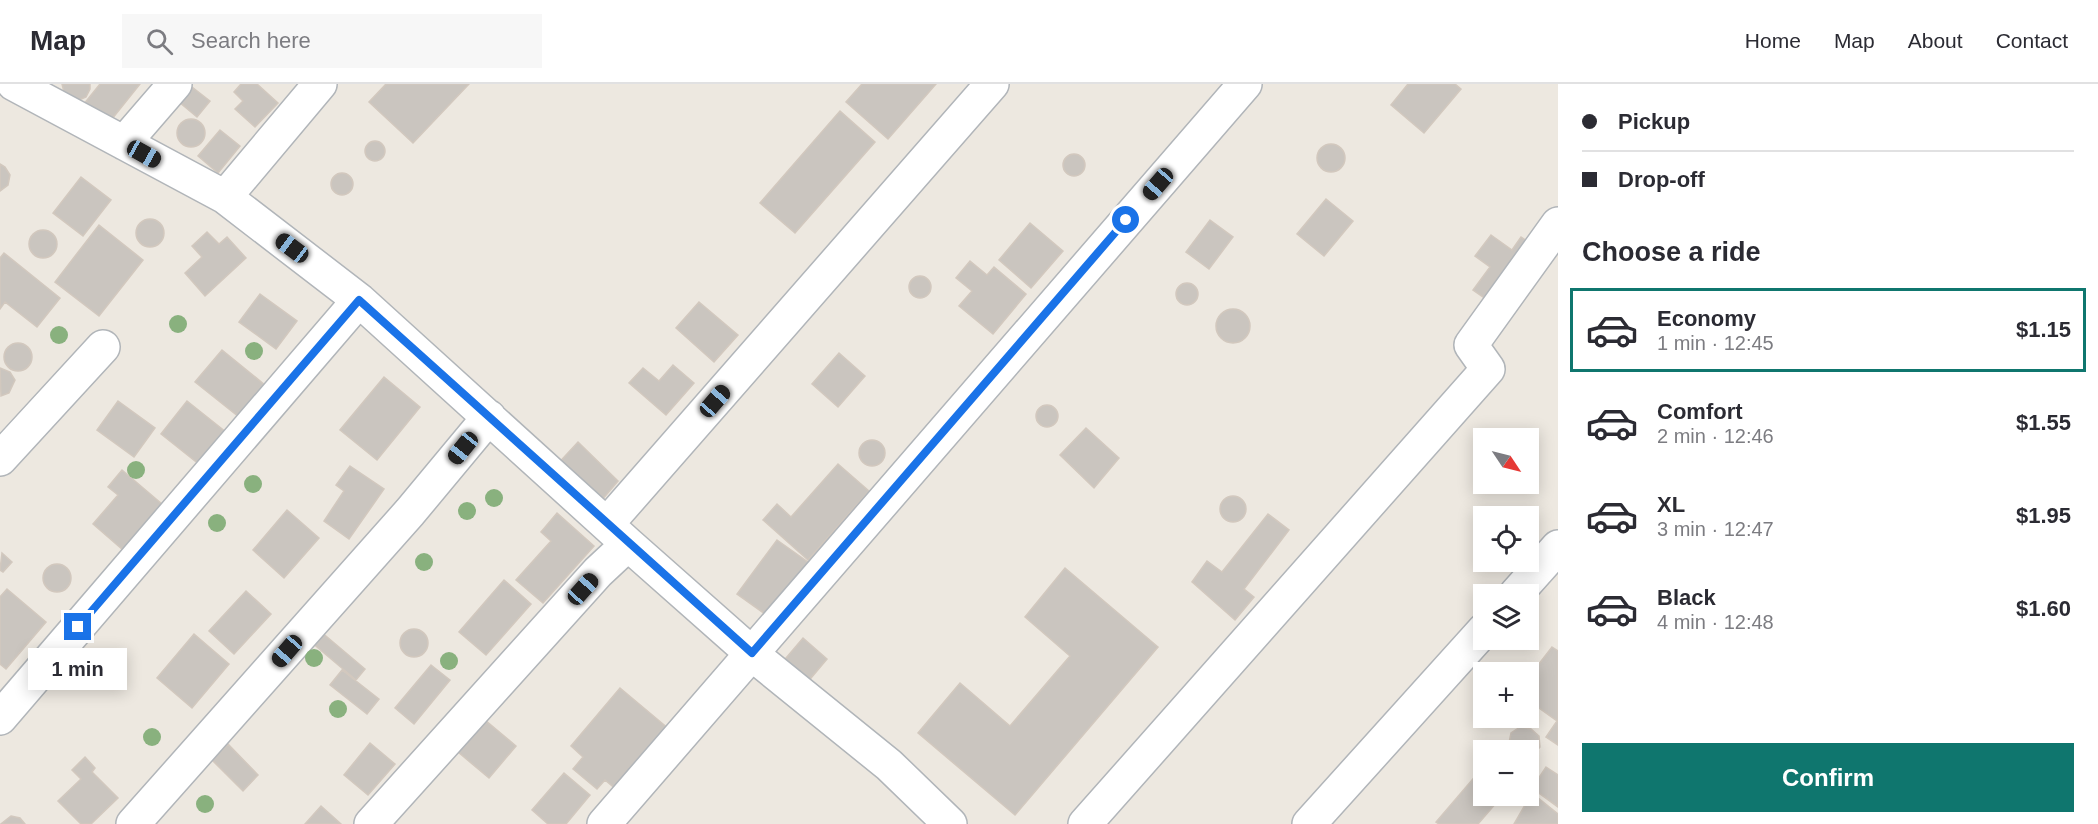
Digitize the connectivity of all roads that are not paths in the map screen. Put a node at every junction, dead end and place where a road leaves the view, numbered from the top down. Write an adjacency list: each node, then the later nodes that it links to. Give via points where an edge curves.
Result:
1 (14, 84): 6 (street)
2 (176, 84): 6 (street)
3 (320, 84): 7 (street)
4 (992, 84): 13 (street)
5 (1245, 84): 17 (street)
6 (124, 143): 7 (street)
7 (225, 197): 9 (street)
8 (1558, 224): 23 (street, via 1471,345 1488,369)
9 (359, 300): 11 (street); 18 (street)
10 (103, 347): 12 (street)
11 (489, 417): 13 (street); 19 (street, via 410,512)
12 (0, 459)
13 (617, 534): 17 (street); 20 (street, via 598,572)
14 (1558, 547): 15 (street)
15 (1525, 584)
16 (1473, 642): 24 (street)
17 (752, 653): 21 (street); 22 (street, via 889,765)
18 (0, 718)
19 (133, 824)
20 (371, 824)
21 (604, 824)
22 (950, 824)
23 (1085, 824)
24 (1309, 824)

